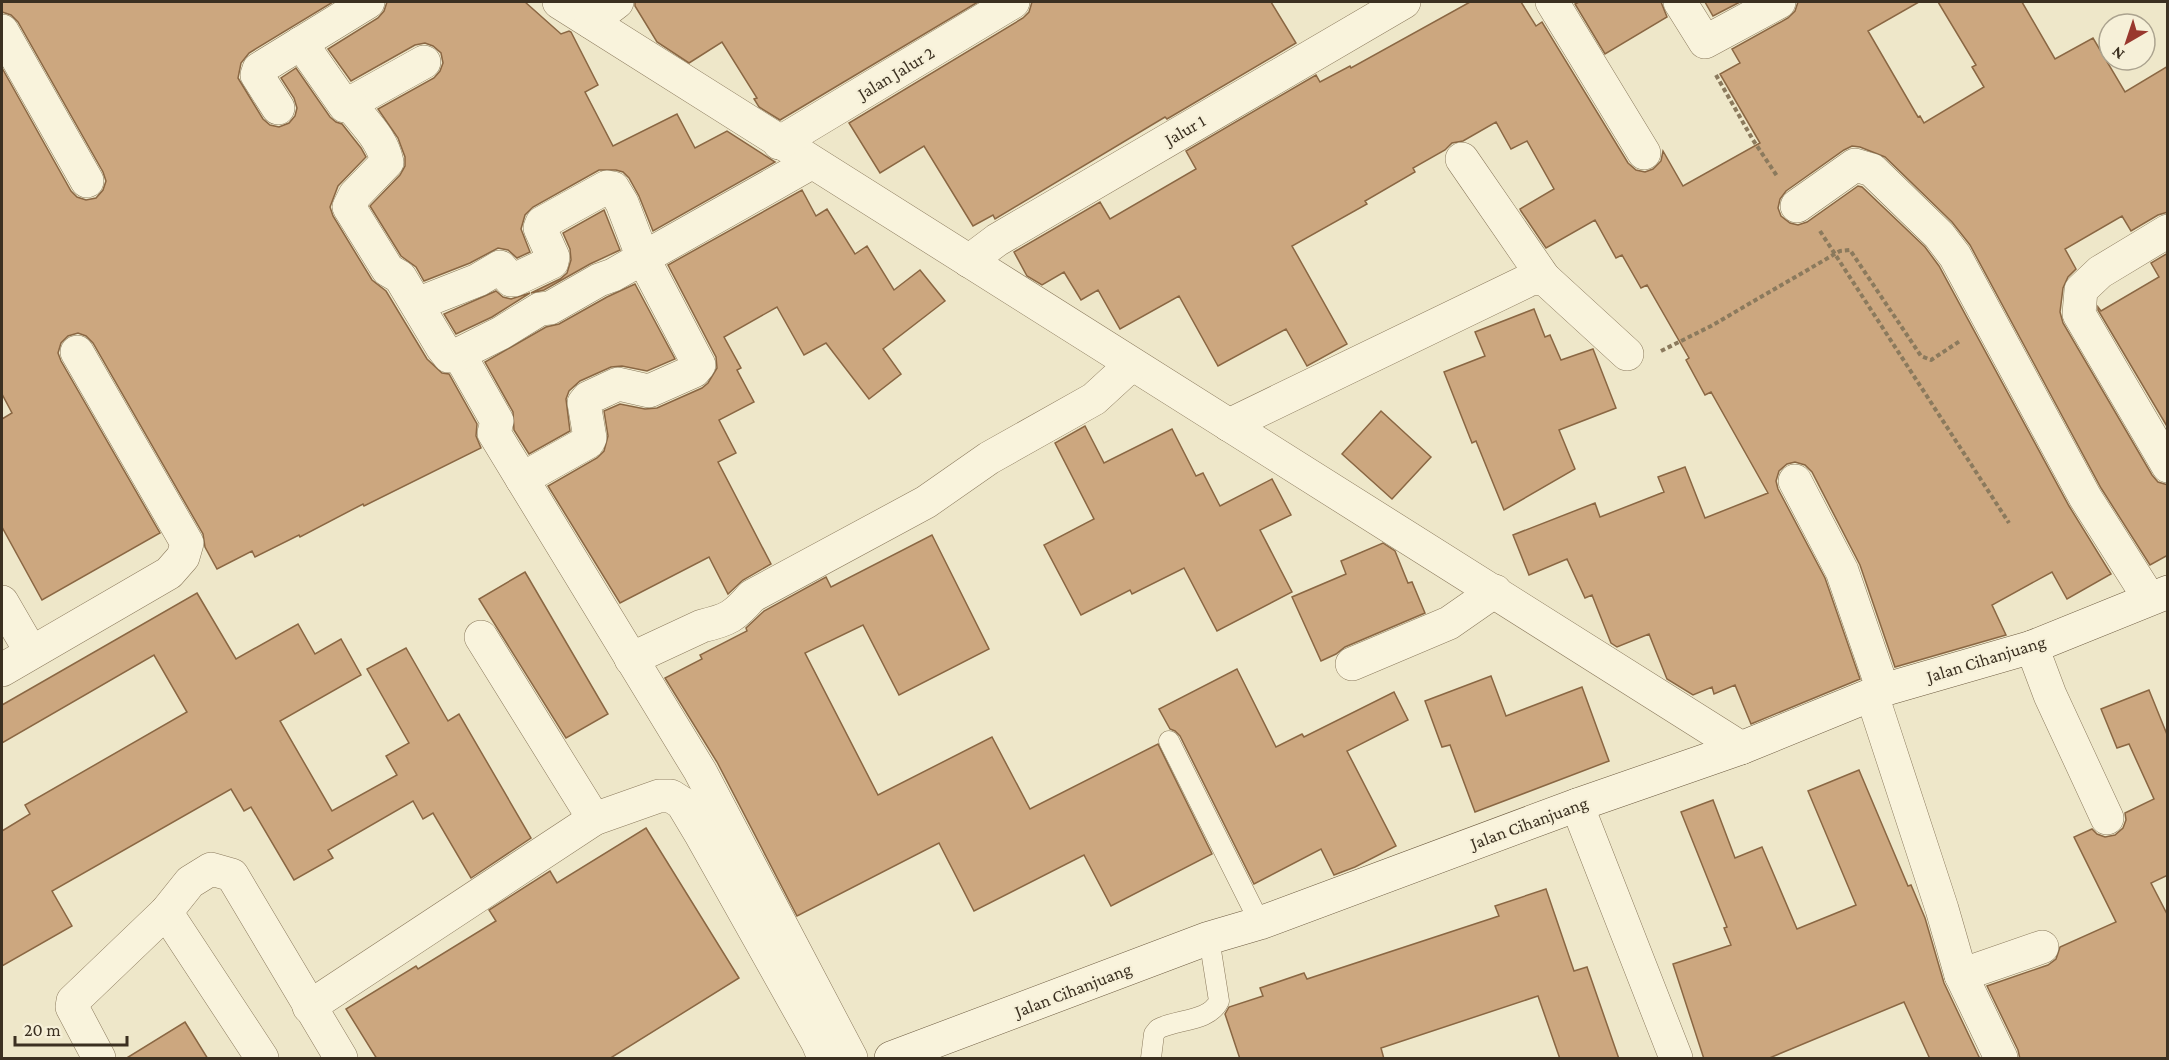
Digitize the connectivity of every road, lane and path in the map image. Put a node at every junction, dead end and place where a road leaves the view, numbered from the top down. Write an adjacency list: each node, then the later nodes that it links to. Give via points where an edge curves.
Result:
1 (368, 2): 12 (street)
2 (559, 2): 9 (street)
3 (617, 2): 9 (street)
4 (1013, 2): 16 (street, Jalan Jalur 2)
5 (1404, 2): 24 (street, Jalur 1, via 997,240)
6 (1552, 2): 17 (street)
7 (1680, 2): 11 (street)
8 (1779, 2): 11 (street)
9 (591, 22): 16 (street)
10 (2, 31): 20 (street)
11 (1705, 42): 21 (path, via 1711,66)
12 (301, 43): 14 (street, via 341,103); 15 (street, via 256,71)
13 (424, 62): 14 (street)
14 (350, 104): 26 (street, via 367,123 387,162 349,207 388,270 400,277)
15 (278, 108)
16 (779, 144): 19 (street)
17 (1644, 153)
18 (1462, 159): 25 (street)
19 (811, 164): 23 (street); 24 (street)
20 (87, 181)
21 (1797, 206): 27 (street, via 1855,165 1872,170 1939,235); 36 (path, via 1820,230)
22 (2168, 231): 33 (street, via 2100,272 2081,290 2079,314)
23 (643, 258): 26 (street, via 622,203 613,188 607,187 542,223 540,228 554,257 552,262 514,280 500,267); 29 (street); 34 (street, via 698,369 649,391 618,384 588,398 584,404 588,442)
24 (969, 261): 31 (street)
25 (1544, 278): 30 (street); 32 (street, via 1531,279)
26 (417, 304): 29 (street, via 449,356)
27 (1991, 321): 30 (path, via 1931,360 1926,359 1851,250 1845,250 1664,350 1646,356); 38 (street, via 2085,497)
28 (77, 352): 42 (street, via 187,543 183,557 169,573)
29 (459, 354): 34 (street, via 497,422 494,433)
30 (1627, 354)
31 (1131, 365): 32 (street); 43 (street, via 1094,399 989,458 926,502 752,596 736,614)
32 (1229, 425): 37 (street)
33 (2168, 466)
34 (522, 479): 43 (street)
35 (1795, 481): 46 (street, via 1842,572)
36 (2009, 523)
37 (1496, 591): 44 (street, via 1449,623); 48 (street)
38 (2158, 595): 41 (street, Jalan Cihanjuang)
39 (2, 602): 42 (street)
40 (481, 637): 51 (street)
41 (2032, 647): 46 (street, Jalan Cihanjuang); 50 (street)
42 (31, 652): 45 (street)
43 (631, 659): 62 (street, via 700,771)
44 (1352, 664)
45 (2, 670)
46 (1877, 692): 48 (street, Jalan Cihanjuang); 56 (street)
47 (1169, 741): 53 (lane)
48 (1741, 748): 49 (street, Jalan Cihanjuang)
49 (1577, 804): 53 (street, Jalan Cihanjuang); 65 (street)
50 (2107, 818)
51 (594, 819): 57 (street); 61 (street, via 659,796 671,796 681,803)
52 (166, 912): 57 (street, via 190,882 211,869 232,875); 58 (street, via 74,1001 72,1008); 59 (street)
53 (1260, 923): 54 (street, Jalan Cihanjuang)
54 (1209, 938): 63 (street, Jalan Cihanjuang); 64 (lane, via 1219,1001 1208,1014 1158,1029)
55 (2042, 947): 56 (street)
56 (1961, 975): 66 (street)
57 (309, 1007): 60 (street)
58 (99, 1059)
59 (262, 1059)
60 (341, 1059)
61 (824, 1059)
62 (851, 1059)
63 (891, 1059)
64 (1151, 1059)
65 (1676, 1059)
66 (2001, 1059)

